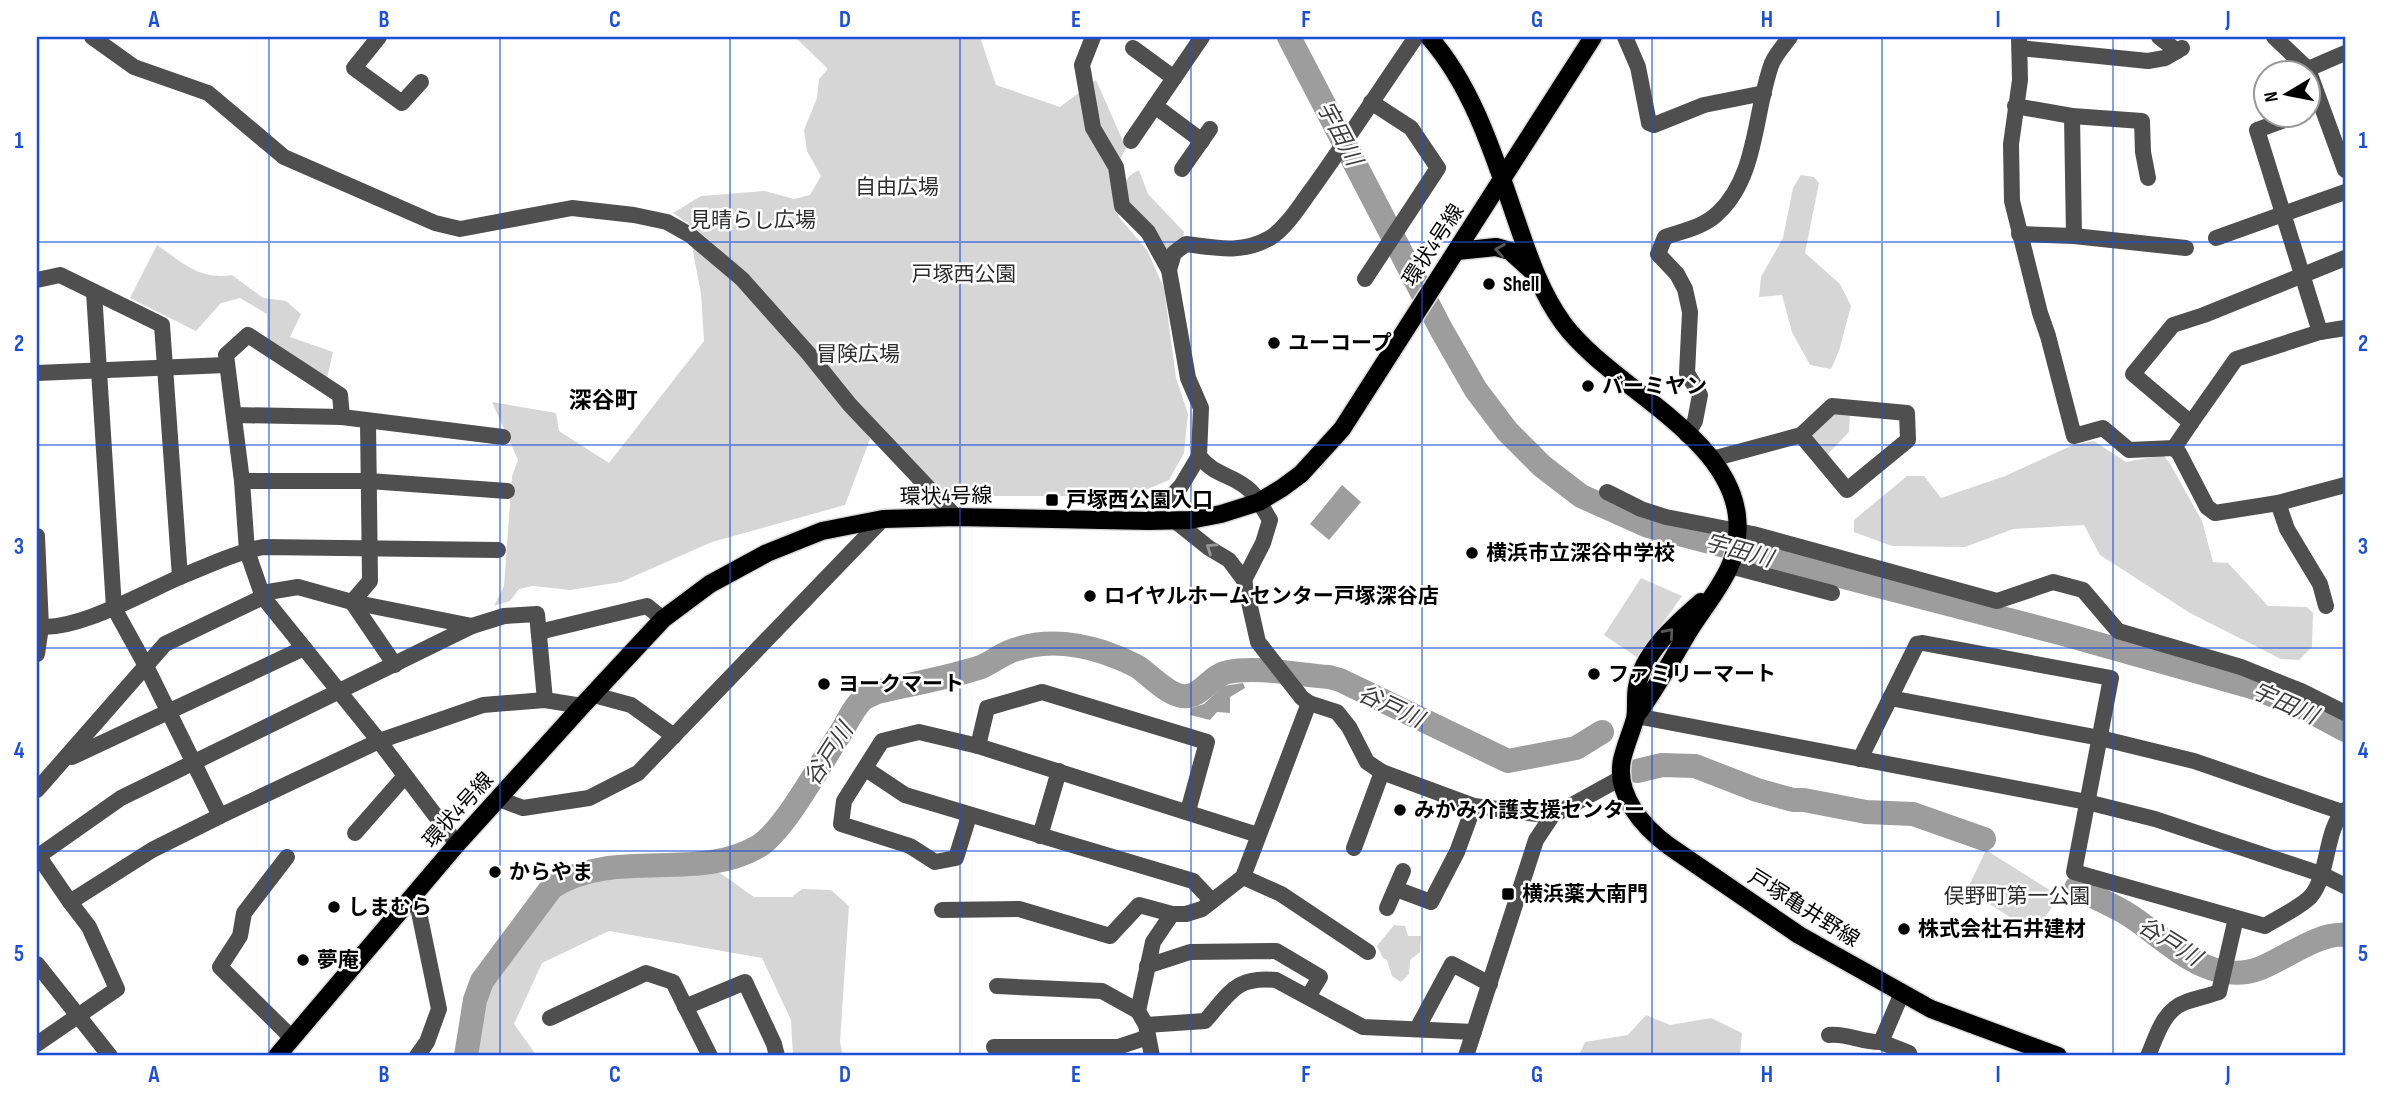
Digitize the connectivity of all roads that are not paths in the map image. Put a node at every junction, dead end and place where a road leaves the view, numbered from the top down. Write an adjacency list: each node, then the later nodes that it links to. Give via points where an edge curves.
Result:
1 (92, 37): 69 (street, via 134,67 208,93 284,158 435,223 460,229 572,208 667,222 690,234 742,279 850,405)
2 (379, 37): 18 (street, via 354,68 402,103)
3 (1093, 37): 40 (street, via 1082,65 1093,128 1116,167 1122,206 1148,232)
4 (1202, 37): 17 (street)
5 (1416, 37): 20 (street)
6 (1429, 37): 30 (main road, via 1448,58 1468,95)
7 (1593, 37): 30 (main road, 環状4号線)
8 (1625, 37): 19 (street, via 1638,67 1649,122 1654,125 1704,106)
9 (1790, 37): 19 (street, via 1773,61)
10 (2159, 37): 12 (street, via 2179,49 2148,61)
11 (2274, 37): 15 (street)
12 (2020, 42): 22 (street)
13 (1133, 48): 17 (street)
14 (2345, 52): 16 (street)
15 (2298, 60)
16 (2322, 63)
17 (1174, 78): 21 (street)
18 (421, 82)
19 (1764, 93): 56 (street, via 1750,155 1735,192 1718,214 1697,227 1665,237 1658,254 1677,274 1690,312 1687,373 1700,394)
20 (1371, 102): 40 (street, via 1336,156 1271,237 1229,250 1186,244 1174,253); 43 (street, via 1411,128 1438,168)
21 (1155, 106): 27 (street); 28 (street, via 1206,135)
22 (2015, 106): 24 (street); 34 (street, via 2012,190)
23 (2322, 113): 25 (street)
24 (2073, 116): 31 (street, via 2143,121); 35 (street)
25 (2338, 127): 29 (street)
26 (2257, 130): 33 (street)
27 (1131, 141)
28 (1182, 169)
29 (2345, 170)
30 (1502, 178): 38 (main road, 環状4号線); 41 (main road)
31 (2148, 178)
32 (2345, 192): 33 (street)
33 (2283, 214): 36 (street); 42 (street)
34 (2019, 234): 35 (street); 59 (street, via 2074,436 2104,428 2129,450)
35 (2074, 236): 37 (street)
36 (2216, 238)
37 (2186, 248)
38 (1457, 251): 41 (main road, one-way to 38, via 1510,250); 67 (main road, 環状4号線, via 1342,429 1301,474)
39 (2345, 258): 42 (street)
40 (1169, 270): 60 (street, via 1188,378 1201,408)
41 (1535, 273): 56 (main road, via 1585,350)
42 (2301, 275): 47 (street); 55 (street, via 2173,325 2133,374)
43 (1365, 279)
44 (37, 280): 45 (street, via 60,275)
45 (94, 292): 49 (street, via 162,325); 50 (street)
46 (2345, 328): 47 (street)
47 (2320, 332): 55 (street, via 2235,359)
48 (226, 365): 49 (street); 52 (street); 53 (street, via 226,355 248,335 340,396)
49 (165, 368): 50 (street); 79 (street)
50 (99, 370): 51 (street); 85 (street)
51 (37, 373)
52 (234, 415): 53 (street); 62 (street)
53 (342, 417): 54 (street)
54 (368, 421): 58 (street); 63 (street)
55 (2190, 423): 59 (street)
56 (1687, 435): 61 (main road)
57 (1801, 435): 57 (street, via 1832,406 1907,413 1909,440 1847,490); 61 (street)
58 (503, 437)
59 (2174, 448): 68 (street, via 2207,507 2216,513)
60 (1199, 456): 67 (street, via 1214,471 1246,487); 72 (street, via 1181,486)
61 (1712, 459): 74 (main road, via 1732,495)
62 (242, 481): 63 (street); 77 (street)
63 (369, 481): 65 (street); 75 (street)
64 (2345, 485): 68 (street)
65 (507, 491)
66 (1607, 492): 74 (street, via 1641,509)
67 (1259, 502): 71 (main road, 環状4号線, via 1221,514); 80 (street, via 1270,520)
68 (2278, 503): 84 (street, via 2287,529 2320,584)
69 (956, 517): 70 (main road, 環状4号線); 72 (main road, 環状4号線)
70 (883, 519): 86 (main road, 環状4号線, via 822,531 767,553 710,584); 102 (street)
71 (1174, 520): 72 (main road, 環状4号線); 80 (street, one-way to 71, via 1229,560)
72 (1149, 521)
73 (37, 536): 88 (street)
74 (1737, 537): 78 (main road); 100 (street, via 1809,548 1997,601 2053,582 2082,590 2118,631 2241,667)
75 (371, 548): 76 (street); 77 (street, via 262,547); 83 (street, via 370,581)
76 (498, 550)
77 (247, 551): 79 (street); 82 (street)
78 (1731, 563): 81 (street); 101 (main road)
79 (180, 578): 85 (street)
80 (1244, 580): 98 (street, via 1258,642)
81 (1832, 593)
82 (262, 595): 83 (street, via 298,587); 90 (street); 93 (street, via 165,644)
83 (352, 602): 87 (street); 92 (street)
84 (2326, 606)
85 (114, 608): 88 (street); 93 (street)
86 (663, 619): 89 (street, via 648,606); 97 (main road, 環状4号線)
87 (472, 626): 89 (street, via 504,616 537,614); 92 (street)
88 (39, 627): 91 (street)
89 (539, 632): 96 (street)
90 (304, 648): 94 (street); 99 (street)
91 (37, 654)
92 (395, 664): 94 (street)
93 (146, 666): 99 (street); 106 (street)
94 (341, 692): 104 (street); 108 (street)
95 (1890, 698): 103 (street); 103 (street, via 1917,644 2111,678); 107 (street)
96 (545, 700): 97 (street); 104 (street, via 483,705)
97 (588, 700): 102 (street, via 631,705); 115 (main road, 環状4号線)
98 (1309, 704): 111 (street, via 1337,712 1367,762); 124 (street)
99 (169, 713): 106 (street); 108 (street)
100 (2345, 713)
101 (1636, 716): 107 (street); 113 (main road)
102 (674, 736): 115 (street, via 638,773 589,798 523,808)
103 (2100, 738): 116 (street); 119 (street, via 2194,761)
104 (379, 741): 112 (street); 120 (street)
105 (978, 746): 109 (street, via 919,732 882,741); 110 (street); 118 (street, via 987,708 1042,691 1208,742)
106 (65, 759): 114 (street)
107 (1860, 759): 116 (street)
108 (192, 763): 120 (street); 128 (street, via 121,798)
109 (866, 769): 121 (street, via 905,795); 121 (street, via 844,801 841,824 910,846 935,862 956,858)
110 (1059, 771): 118 (street); 125 (street)
111 (1382, 772): 117 (street); 127 (street)
112 (405, 776): 123 (street); 126 (street)
113 (1621, 778): 122 (street); 147 (main road, 戸塚亀井野線, via 1628,799 1654,835 1799,935)
114 (37, 790)
115 (499, 799): 126 (main road, 環状4号線)
116 (2087, 802): 131 (street, via 2155,818); 141 (street, via 2074,872)
117 (1474, 806): 122 (street); 134 (street, via 1431,902)
118 (1188, 811): 124 (street)
119 (2344, 812): 131 (street)
120 (220, 816): 137 (street, via 152,850)
121 (969, 816): 125 (street)
122 (1552, 816): 145 (street, via 1535,839)
123 (355, 833)
124 (1258, 835): 132 (street)
125 (1040, 836): 136 (street, via 1193,881)
126 (457, 844): 135 (main road, 環状4号線)
127 (1354, 848)
128 (37, 856): 137 (street)
129 (287, 857): 156 (street, via 244,913 240,936 220,967)
130 (1403, 870): 134 (street)
131 (2321, 874): 133 (street); 141 (street, via 2311,896 2265,926)
132 (1242, 877): 136 (street); 142 (street, via 1282,894)
133 (2345, 886)
134 (1396, 889): 138 (street)
135 (415, 893): 156 (main road, 環状4号線); 163 (street, via 439,1009)
136 (1212, 901): 140 (street, via 1202,909)
137 (70, 902): 150 (street, via 89,928 117,989)
138 (1387, 908)
139 (942, 910): 140 (street, via 1019,909 1110,936 1139,905)
140 (1172, 914): 143 (street, via 1153,942)
141 (2236, 918): 169 (street, via 2219,992 2171,1010)
142 (1368, 952)
143 (1147, 966): 148 (street, via 1190,952 1276,951 1320,977); 152 (street)
144 (38, 968): 150 (street)
145 (1490, 984): 153 (street, via 1452,964); 154 (street)
146 (997, 986): 152 (street, via 1102,991)
147 (1902, 993): 157 (street); 168 (main road, 戸塚亀井野線, via 1931,1009)
148 (1308, 997): 152 (street, via 1276,980 1252,979 1238,985 1205,1021); 153 (street, via 1363,1027)
149 (685, 1007): 151 (street, via 673,982 646,973); 164 (street); 165 (street, via 745,982)
150 (79, 1016): 158 (street); 161 (street)
151 (550, 1018)
152 (1144, 1024): 159 (street, via 1118,1046); 166 (street)
153 (1417, 1029): 154 (street)
154 (1474, 1032): 167 (street)
155 (1829, 1035): 157 (street)
156 (292, 1038): 162 (main road, 環状4号線)
157 (1881, 1042): 160 (street)
158 (37, 1044)
159 (994, 1047)
160 (1909, 1053)
161 (110, 1056)
162 (277, 1056)
163 (417, 1056)
164 (710, 1056)
165 (776, 1056)
166 (1152, 1056)
167 (1466, 1056)
168 (2058, 1056)
169 (2148, 1056)

